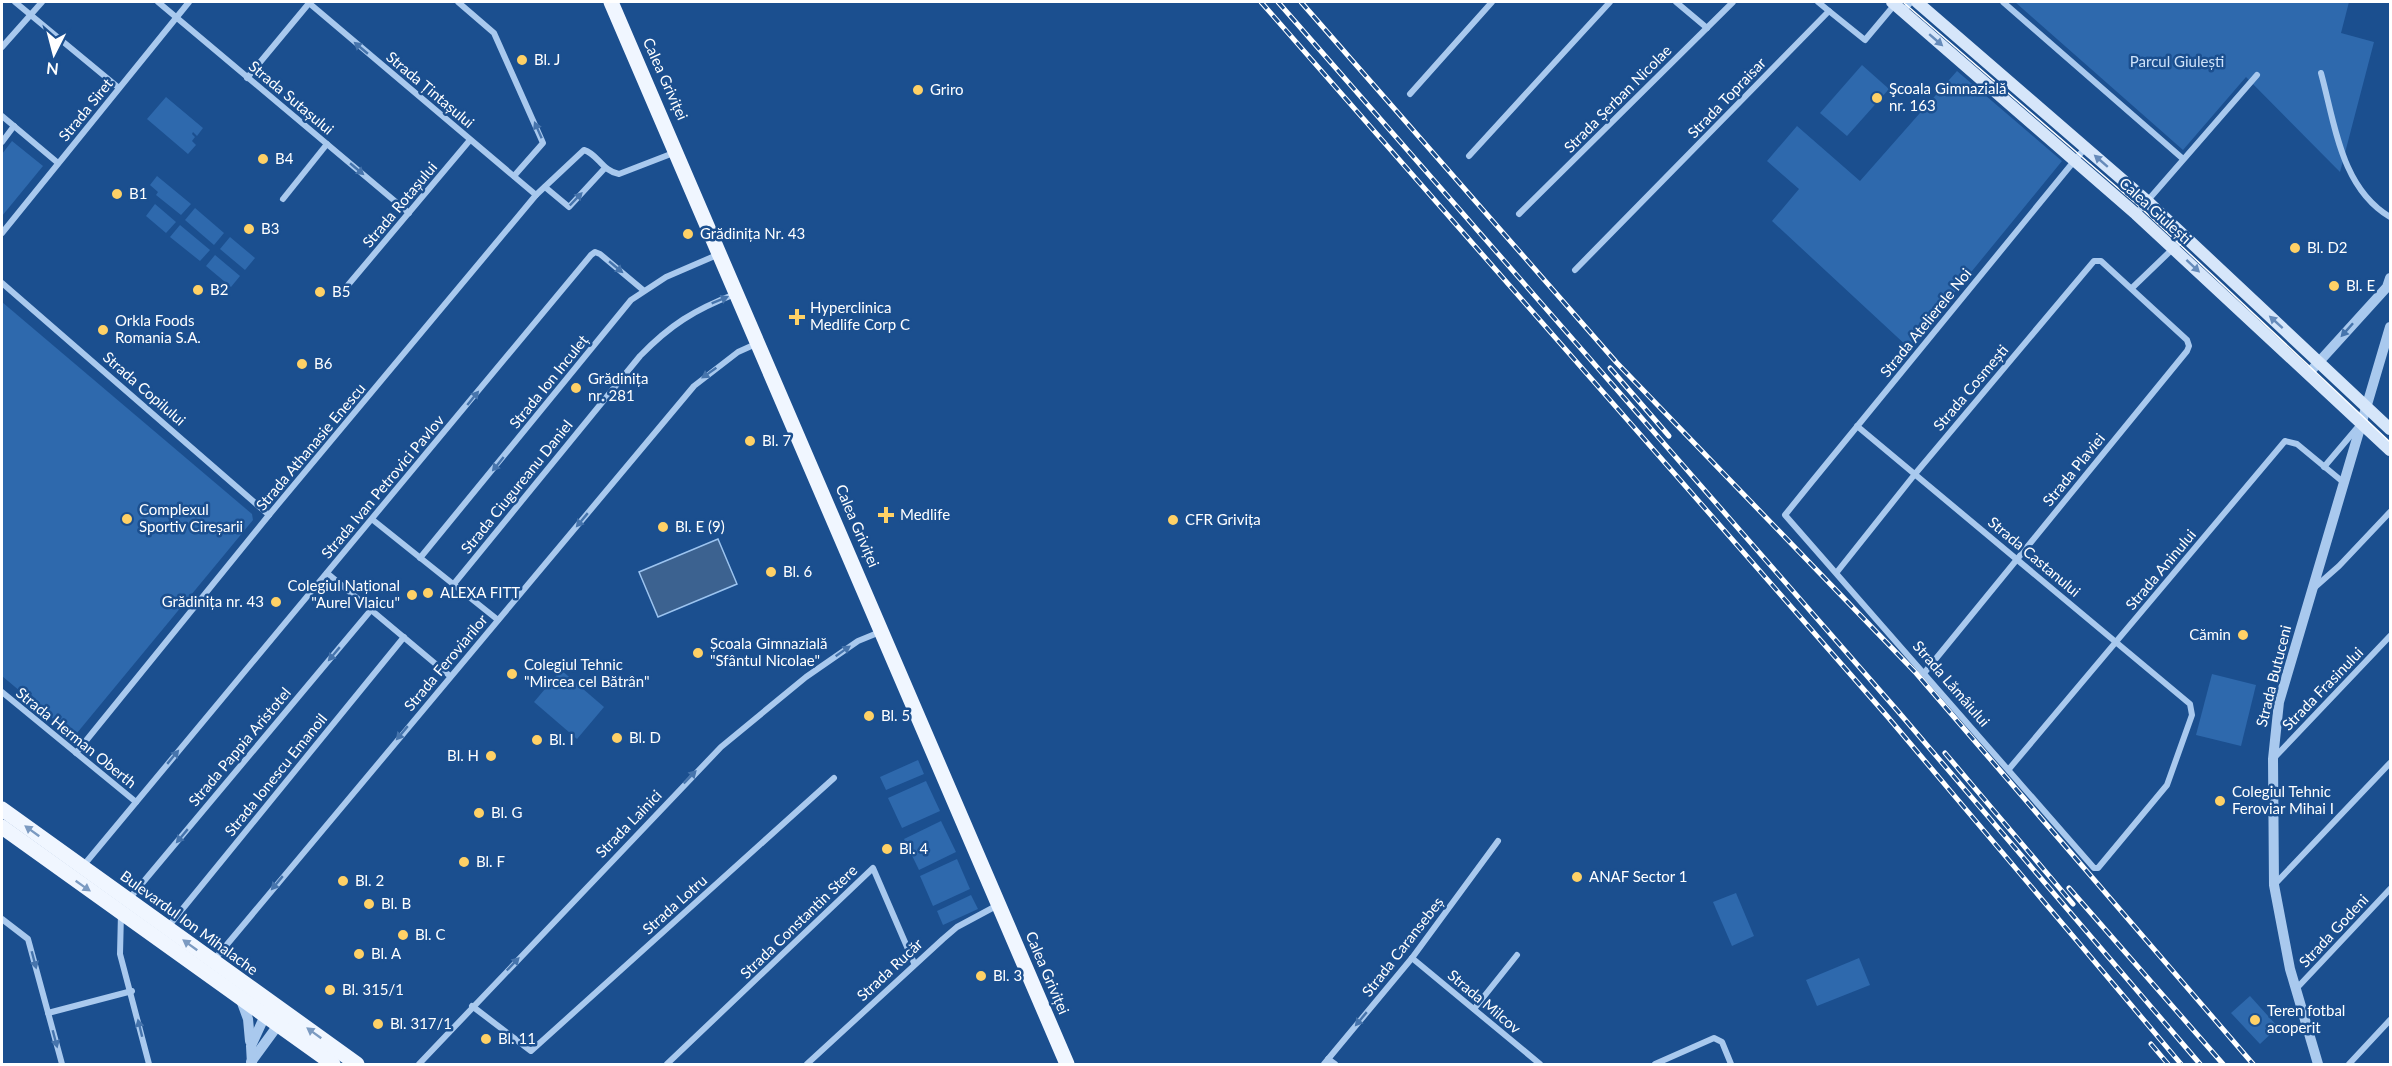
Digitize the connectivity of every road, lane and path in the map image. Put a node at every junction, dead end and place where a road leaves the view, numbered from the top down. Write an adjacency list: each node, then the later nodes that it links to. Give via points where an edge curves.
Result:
1 (15, 2): 17 (street)
2 (42, 2): 17 (street)
3 (158, 2): 18 (street, Strada Sutașului)
4 (189, 2): 18 (street, Strada Siret)
5 (310, 2): 23 (street); 28 (street, Strada Țintașului, one-way to 5)
6 (458, 2): 38 (street, one-way to 6, via 543,143 494,33)
7 (612, 2): 32 (main road, Calea Griviței)
8 (1492, 2): 25 (street)
9 (1610, 2): 33 (street)
10 (1676, 2): 19 (street)
11 (1733, 2): 19 (street, Strada Șerban Nicolae)
12 (1818, 2): 16 (street)
13 (1917, 2): 31 (main road, Calea Giulești)
14 (2003, 2): 34 (street)
15 (1900, 4): 16 (street, via 1865,40); 35 (main road, Calea Giulești, one-way to 35)
16 (1828, 11): 51 (street, Strada Topraisar)
17 (30, 15): 20 (street); 24 (street)
18 (176, 17): 23 (street, Strada Sutașului); 24 (street, Strada Siret)
19 (1707, 28): 44 (street, Strada Șerban Nicolae)
20 (2, 47)
21 (2321, 73): 46 (street, via 2343,158 2368,201)
22 (2257, 75): 34 (street)
23 (247, 78): 30 (street, Strada Sutașului)
24 (119, 88): 36 (street, Strada Siret)
25 (1410, 94)
26 (2, 116): 27 (street)
27 (14, 126): 29 (street); 36 (street)
28 (470, 140): 38 (street, Strada Țintașului); 43 (street, Strada Rotașului)
29 (2, 142)
30 (327, 144): 41 (street); 43 (street, Strada Sutașului, one-way to 43)
31 (2086, 147): 35 (street, Strada Atelierele Noi); 42 (main road, Calea Giulești, one-way to 31)
32 (677, 152): 37 (street, via 624,173); 50 (main road, Calea Griviței)
33 (1468, 156)
34 (2182, 158): 42 (street)
35 (2075, 160): 45 (main road, Calea Giulești); 64 (street, Strada Atelierele Noi)
36 (58, 163): 47 (street, Strada Siret)
37 (604, 169): 39 (street, Strada Athanasie Enescu, via 584,150); 39 (street, one-way to 37, via 569,207)
38 (513, 176): 40 (street, Strada Țintașului)
39 (545, 187): 40 (street, Strada Athanasie Enescu)
40 (536, 195): 71 (street, Strada Athanasie Enescu)
41 (283, 199)
42 (2147, 201): 45 (street); 48 (main road, Calea Giulești)
43 (409, 213): 53 (street, Strada Rotașului)
44 (1519, 214)
45 (2136, 214): 49 (main road, Calea Giulești)
46 (2391, 217)
47 (2, 233)
48 (2185, 237): 49 (street); 60 (main road, Calea Giulești, one-way to 48)
49 (2173, 248): 55 (street); 61 (main road, Calea Giulești, one-way to 61)
50 (721, 253): 56 (street, Strada Ion Inculeț); 57 (main road, Calea Griviței)
51 (1575, 270)
52 (2, 284): 71 (street, Strada Copilului)
53 (348, 285)
54 (2389, 285): 60 (street, one-way to 60)
55 (2132, 288): 68 (street, Strada Cosmești, via 2101,261 2094,261); 75 (street, Strada Plaviei, via 2187,340 2189,349)
56 (643, 290): 73 (street, Strada Ivan Petrovici Pavlov, one-way to 56, via 594,252); 74 (street, Strada Ion Inculeț, one-way to 74)
57 (737, 294): 59 (main road, Calea Griviței); 78 (street, Strada Ciugureanu Daniel, one-way to 57, via 640,356 668,328 716,301)
58 (2391, 327): 62 (street, Strada Butuceni)
59 (759, 343): 81 (street, Strada Feroviarilor, one-way to 81, via 738,352 701,378); 82 (main road, Calea Griviței)
60 (2320, 361): 61 (street); 62 (main road, Calea Giulești)
61 (2308, 374): 63 (main road, Calea Giulești)
62 (2367, 405): 63 (street, Strada Butuceni); 65 (main road, Calea Giulești)
63 (2361, 423): 66 (main road, Calea Giulești); 67 (street); 69 (street, Strada Butuceni)
64 (1857, 426): 68 (street, Strada Castanului); 72 (street, Strada Atelierele Noi)
65 (2391, 429)
66 (2391, 450)
67 (2324, 467): 69 (street, Strada Aninului); 85 (street, Strada Aninului, via 2297,444 2285,441)
68 (1915, 474): 75 (street, Strada Castanului); 76 (street, Strada Cosmești)
69 (2343, 482): 79 (street, Strada Butuceni)
70 (2391, 512): 79 (street)
71 (269, 515): 89 (street, Strada Athanasie Enescu)
72 (1785, 515): 76 (street, Strada Lămâiului)
73 (373, 520): 74 (street); 77 (street, Strada Ivan Petrovici Pavlov)
74 (420, 558): 78 (street)
75 (2017, 559): 85 (street, Strada Castanului); 86 (street, Strada Plaviei)
76 (1837, 572): 86 (street, Strada Lămâiului)
77 (327, 573): 80 (street); 94 (street, Strada Ivan Petrovici Pavlov, one-way to 77)
78 (453, 585): 81 (street)
79 (2311, 590): 90 (street, Strada Butuceni, via 2279,702)
80 (371, 610): 84 (street); 103 (street, Strada Pappia Aristotel, one-way to 103)
81 (498, 620): 87 (street, Strada Feroviarilor)
82 (882, 631): 102 (main road, Calea Griviței); 113 (street, Strada Lainici, one-way to 82, via 721,747 806,677 858,641)
83 (2391, 636): 90 (street, Strada Frasinului)
84 (404, 637): 87 (street); 105 (street, Strada Ionescu Emanoil)
85 (2116, 642): 92 (street, Strada Aninului); 99 (street, Strada Castanului, via 2192,709 2167,785)
86 (1925, 672): 92 (street, Strada Lămâiului)
87 (450, 676): 108 (street, Strada Feroviarilor, one-way to 108)
88 (2, 692): 89 (street, Strada Herman Oberth)
89 (76, 753): 94 (street, Strada Herman Oberth)
90 (2273, 759): 100 (street, Strada Butuceni)
91 (2391, 763): 100 (street)
92 (2009, 769): 99 (street, Strada Lămâiului)
93 (834, 778): 113 (street, Strada Lotru, via 531,1051)
94 (136, 802): 98 (street, Strada Ivan Petrovici Pavlov)
95 (2, 809): 98 (main road, Bulevardul Ion Mihalache, one-way to 95)
96 (2, 827): 103 (main road, Bulevardul Ion Mihalache, one-way to 103)
97 (1498, 841): 107 (street, Strada Caransebeș)
98 (82, 867): 103 (main road, Bulevardul Ion Mihalache)
99 (2098, 868)
100 (2274, 885): 110 (street, Strada Butuceni)
101 (2391, 889): 110 (street, Strada Godeni)
102 (999, 905): 109 (street, Strada Rucăr, via 957,927); 129 (main road, Calea Griviței)
103 (125, 907): 105 (main road, Bulevardul Ion Mihalache); 111 (street, via 120,954); 112 (main road, Bulevardul Ion Mihalache)
104 (2, 919): 116 (street, one-way to 116, via 28,939)
105 (167, 929): 108 (main road, Bulevardul Ion Mihalache, one-way to 105)
106 (1517, 956): 114 (street)
107 (1412, 958): 114 (street, Strada Milcov); 120 (street, Strada Caransebeș, one-way to 120)
108 (212, 962): 115 (main road, Bulevardul Ion Mihalache)
109 (914, 963): 127 (street, Strada Constantin Stere, via 873,868); 128 (street, Strada Rucăr)
110 (2295, 989): 134 (street, Strada Butuceni)
111 (132, 991): 116 (street); 123 (street, one-way to 111)
112 (241, 1000): 115 (main road, Bulevardul Ion Mihalache); 119 (street)
113 (472, 1006): 126 (street, Strada Lainici)
114 (1474, 1009): 131 (street, Strada Milcov)
115 (268, 1010): 117 (main road, Bulevardul Ion Mihalache); 119 (street)
116 (48, 1013): 122 (street, one-way to 122)
117 (282, 1020): 121 (street); 124 (main road, Bulevardul Ion Mihalache); 125 (main road, Bulevardul Ion Mihalache, one-way to 117)
118 (2391, 1020): 135 (street)
119 (251, 1046): 121 (street)
120 (1326, 1062): 130 (street)
121 (252, 1063)
122 (62, 1065)
123 (149, 1065)
124 (333, 1065)
125 (357, 1065)
126 (419, 1065)
127 (667, 1065)
128 (807, 1065)
129 (1067, 1065)
130 (1335, 1065)
131 (1540, 1065)
132 (1655, 1065): 133 (street, via 1714,1038 1719,1039)
133 (1731, 1065)
134 (2318, 1065)
135 (2349, 1065)

